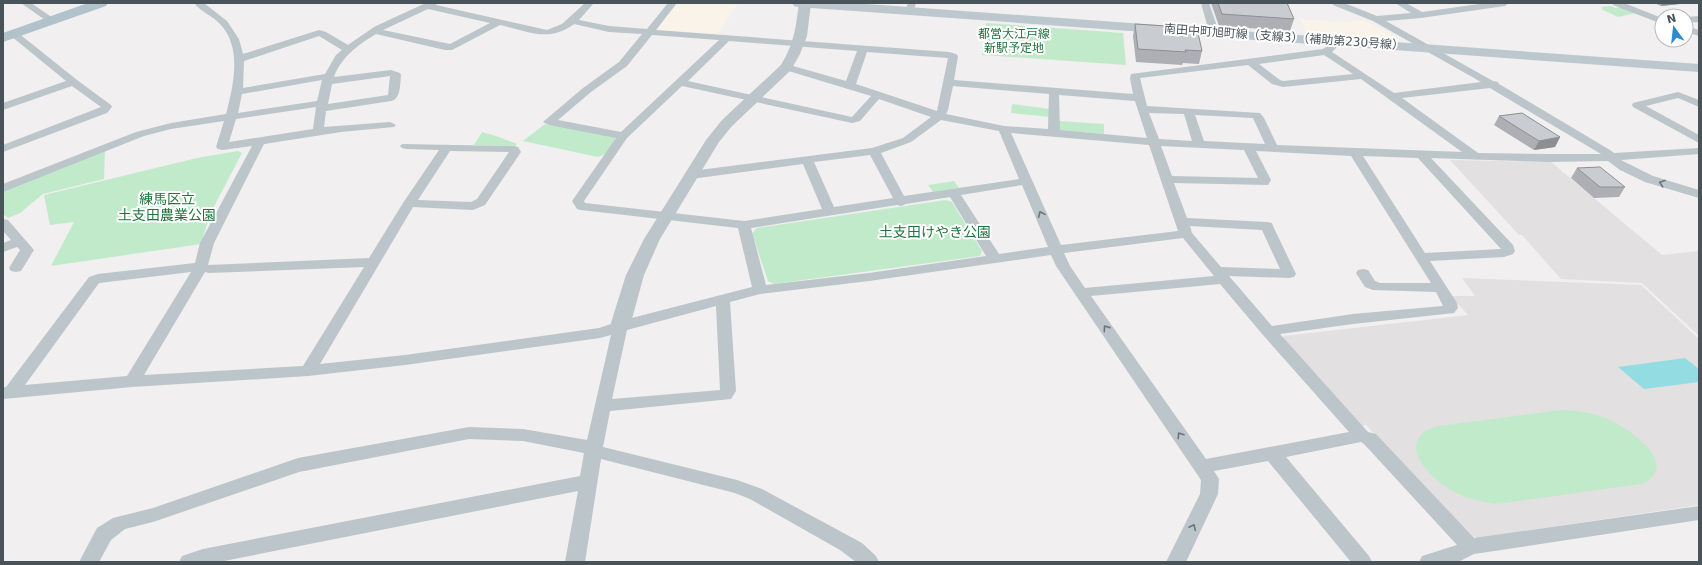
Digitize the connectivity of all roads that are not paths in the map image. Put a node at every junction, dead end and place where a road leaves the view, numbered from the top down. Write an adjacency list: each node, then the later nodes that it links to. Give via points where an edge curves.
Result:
1 (25, 3): 20 (street)
2 (101, 3): 20 (main road)
3 (198, 3): 34 (street, via 226,25 235,39)
4 (590, 3): 21 (street)
5 (673, 3): 24 (street)
6 (798, 3): 7 (main road, 南田中町旭町線（支線3）（補助第230号線）)
7 (805, 3): 15 (main road, 南田中町旭町線（支線3）（補助第230号線）); 29 (street)
8 (1205, 3): 25 (street)
9 (1336, 3): 19 (street)
10 (1399, 3): 17 (street)
11 (1448, 3): 16 (street)
12 (1505, 3): 16 (street)
13 (1616, 3): 18 (street)
14 (431, 4): 22 (street); 23 (street)
15 (911, 7): 25 (main road, 南田中町旭町線（支線3）（補助第230号線）)
16 (1460, 10): 17 (street)
17 (1421, 15): 19 (street)
18 (1654, 18)
19 (1376, 19): 31 (street)
20 (51, 20): 26 (main road)
21 (572, 21): 22 (street, via 556,32 547,33); 24 (street, via 609,29)
22 (499, 22): 23 (street, via 452,47)
23 (376, 31): 32 (street)
24 (649, 31): 27 (street); 61 (street, via 623,64 587,90 550,122)
25 (1214, 32): 28 (main road, 南田中町旭町線（支線3）（補助第230号線）)
26 (8, 36): 40 (street)
27 (728, 37): 29 (street); 41 (street)
28 (1335, 40): 31 (main road, 南田中町旭町線（支線3）（補助第230号線）); 33 (street)
29 (799, 43): 30 (street); 36 (street)
30 (863, 48): 42 (street, via 950,54 954,56); 44 (street)
31 (1429, 48): 37 (main road, 南田中町旭町線（支線3）（補助第230号線）); 43 (street)
32 (348, 49): 34 (street, via 319,34); 39 (street, via 333,68)
33 (1326, 52): 35 (street); 38 (street)
34 (240, 59): 46 (street)
35 (1250, 62): 38 (street, via 1276,82 1283,84); 50 (street, via 1135,76)
36 (786, 67): 44 (street); 49 (street)
37 (1699, 68)
38 (1363, 76): 48 (street)
39 (329, 78): 46 (street); 52 (street); 52 (street, via 391,73 396,75 391,98)
40 (73, 82): 53 (street); 70 (street, via 107,107 103,111)
41 (680, 82): 49 (street); 61 (street)
42 (949, 83): 45 (street); 55 (street, via 943,110)
43 (1494, 84): 48 (street); 76 (street, via 1606,152)
44 (850, 85): 47 (street)
45 (1054, 91): 50 (street); 60 (street)
46 (237, 92): 56 (street)
47 (877, 95): 49 (street, via 852,120); 55 (street)
48 (1393, 96): 75 (street)
49 (752, 99): 78 (street, via 713,140)
50 (1142, 104): 54 (street); 64 (street)
51 (1699, 104): 62 (street, via 1678,96 1637,105)
52 (323, 105): 56 (street); 59 (street)
53 (3, 106)
54 (1188, 111): 65 (street); 69 (street, via 1256,115)
55 (939, 116): 58 (street); 71 (street, via 907,140)
56 (231, 117): 63 (street, via 222,147); 81 (street, via 171,126 140,134)
57 (390, 125): 59 (street)
58 (1004, 129): 60 (street); 80 (street)
59 (318, 131): 63 (street)
60 (1054, 133): 64 (street)
61 (623, 136): 87 (street, via 578,201 581,206)
62 (1699, 140)
63 (260, 141): 97 (street, via 208,243)
64 (1154, 142): 65 (street); 79 (street)
65 (1199, 144): 68 (street)
66 (406, 146): 67 (street)
67 (447, 147): 85 (street); 85 (street, via 514,149 515,152 478,204 473,206)
68 (1248, 147): 69 (street); 79 (street, via 1264,182)
69 (1273, 149): 73 (street)
70 (3, 150)
71 (874, 151): 77 (street); 84 (street)
72 (1699, 151): 76 (street)
73 (1355, 153): 74 (street); 94 (street)
74 (1421, 154): 75 (street); 94 (street, via 1508,248 1508,251)
75 (1475, 156): 76 (street)
76 (1610, 157): 83 (street, one-way to 76, via 1650,179)
77 (808, 161): 78 (street); 86 (street)
78 (691, 175): 87 (street)
79 (1167, 179): 90 (street)
80 (1027, 181): 82 (street); 93 (street, one-way to 80)
81 (3, 188)
82 (954, 193): 84 (street); 95 (street)
83 (1699, 194)
84 (901, 202): 86 (street)
85 (409, 203): 96 (street)
86 (830, 212): 89 (street)
87 (665, 216): 89 (street); 105 (street, via 642,256)
88 (3, 223): 91 (street)
89 (744, 225): 102 (street)
90 (1184, 228): 93 (street); 100 (street); 100 (street, via 1267,226 1288,274)
91 (19, 242): 92 (street); 98 (street, via 27,250)
92 (3, 248)
93 (1056, 250): 95 (street); 103 (street, via 1063,266)
94 (1421, 257): 101 (street)
95 (995, 259): 102 (street)
96 (374, 262): 97 (street); 107 (street)
97 (201, 267): 108 (street); 109 (street, via 94,280)
98 (16, 268)
99 (1363, 273): 101 (street, via 1370,284 1378,287)
100 (1221, 275): 103 (street, via 1161,286); 106 (street)
101 (1441, 288): 106 (street, via 1450,303 1449,310 1353,319)
102 (760, 290): 104 (street)
103 (1082, 293): 114 (street, one-way to 103)
104 (723, 299): 105 (street); 110 (street, via 728,391 725,395)
105 (620, 326): 107 (street, via 600,333 362,366); 110 (street)
106 (1268, 331): 111 (street)
107 (308, 371): 108 (street)
108 (132, 381): 109 (street)
109 (7, 392)
110 (603, 406): 112 (street)
111 (1362, 436): 113 (street); 117 (street, via 1370,439)
112 (594, 449): 115 (street); 118 (street, via 523,435 469,433 298,465 120,523 104,534); 121 (street, via 756,494 847,544)
113 (1272, 453): 114 (street); 123 (street)
114 (1202, 467): 122 (street, one-way to 114, via 1209,494 1210,479)
115 (588, 482): 119 (street, via 203,557); 120 (street)
116 (1699, 513): 117 (street)
117 (1470, 547): 124 (street, via 1458,554)
118 (89, 562)
119 (189, 562)
120 (575, 562)
121 (869, 562)
122 (1176, 562)
123 (1362, 562)
124 (1429, 562)

